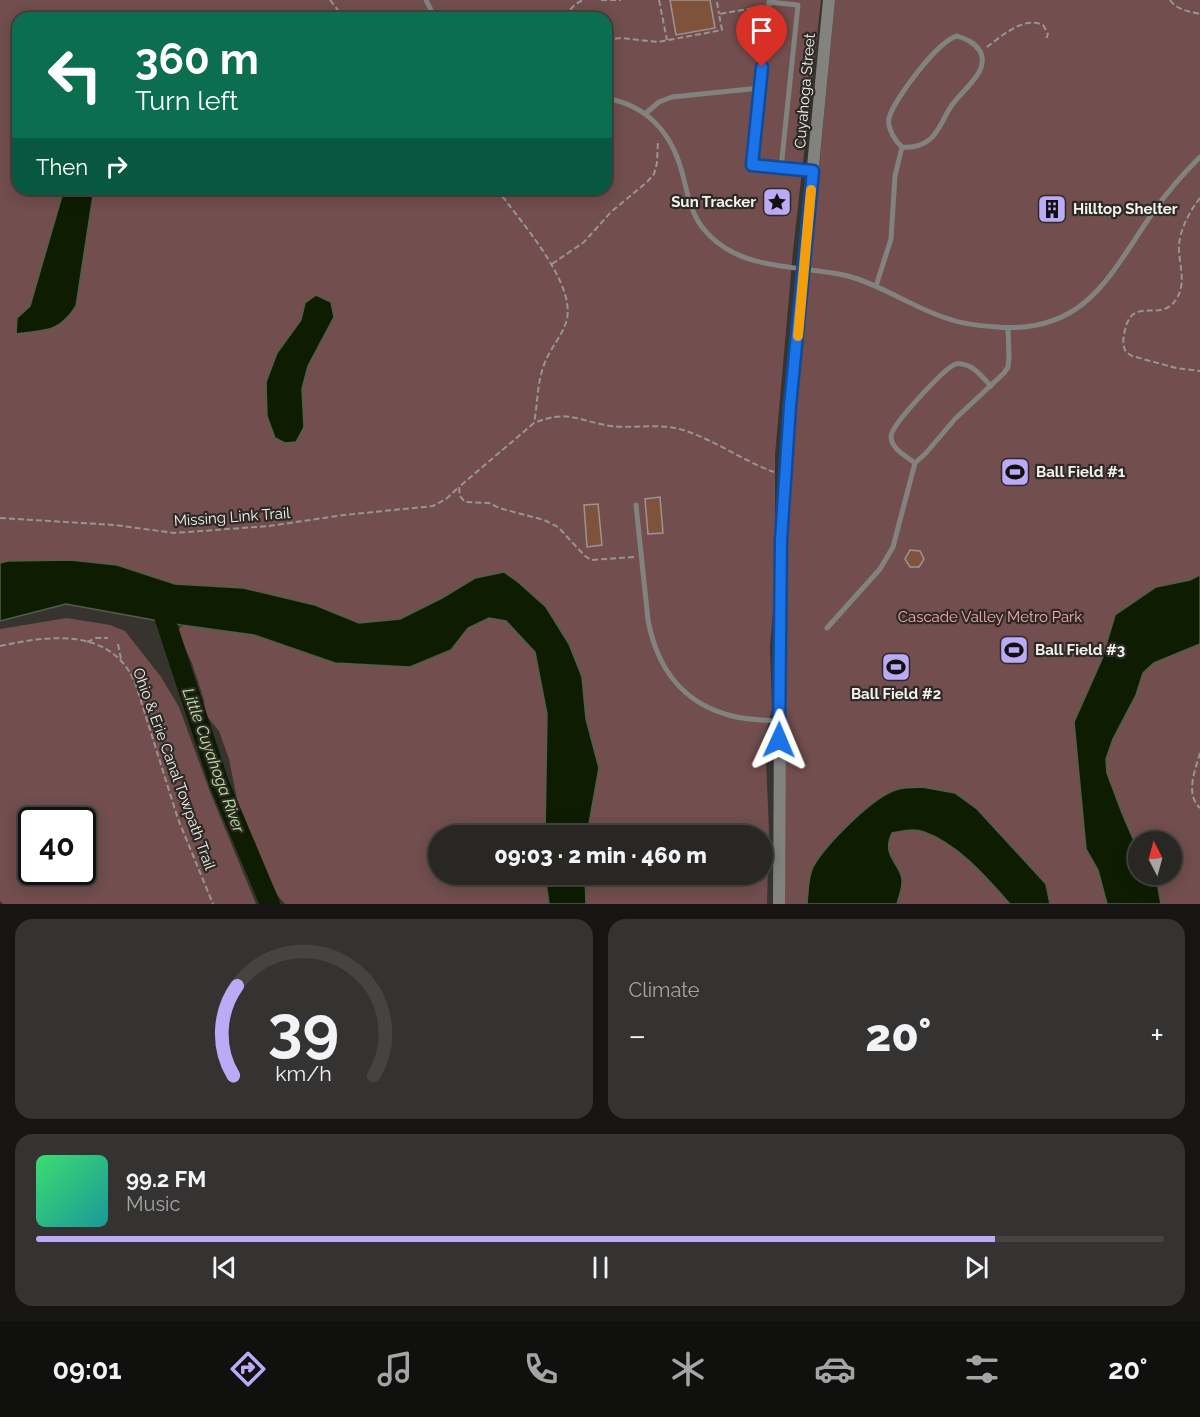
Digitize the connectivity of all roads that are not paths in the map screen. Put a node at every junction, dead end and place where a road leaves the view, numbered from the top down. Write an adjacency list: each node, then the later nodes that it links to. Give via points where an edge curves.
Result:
1 (829, 0): 9 (street, Cuyahoga Street)
2 (799, 3): 3 (lane, via 769,2); 8 (lane)
3 (760, 88): 5 (lane, via 672,97); 8 (lane, via 752,165)
4 (612, 100): 5 (lane)
5 (646, 113): 10 (lane, via 677,156 692,209 715,240 746,259)
6 (902, 147): 6 (lane, via 915,147 933,136 953,103 981,70 980,52 968,39 957,36 945,43 927,60 899,99 889,120); 11 (lane, via 895,176 891,239)
7 (1200, 157): 12 (lane, via 1176,182 1110,276 1088,300 1054,321)
8 (781, 168): 9 (lane)
9 (813, 171): 10 (street, Cuyahoga Street)
10 (804, 269): 11 (lane, via 847,276); 17 (street, Cuyahoga Street, via 781,540)
11 (876, 286): 12 (lane, via 912,306 954,321)
12 (1008, 328): 13 (lane, via 1008,367)
13 (991, 386): 14 (lane); 14 (lane, via 972,368 959,363 937,380 891,433 897,450)
14 (915, 463): 16 (lane, via 893,547 880,569)
15 (636, 505): 17 (lane, via 651,638 671,678 691,697 716,711)
16 (827, 628)
17 (779, 721): 18 (street, Cuyahoga Street)
18 (779, 904)

